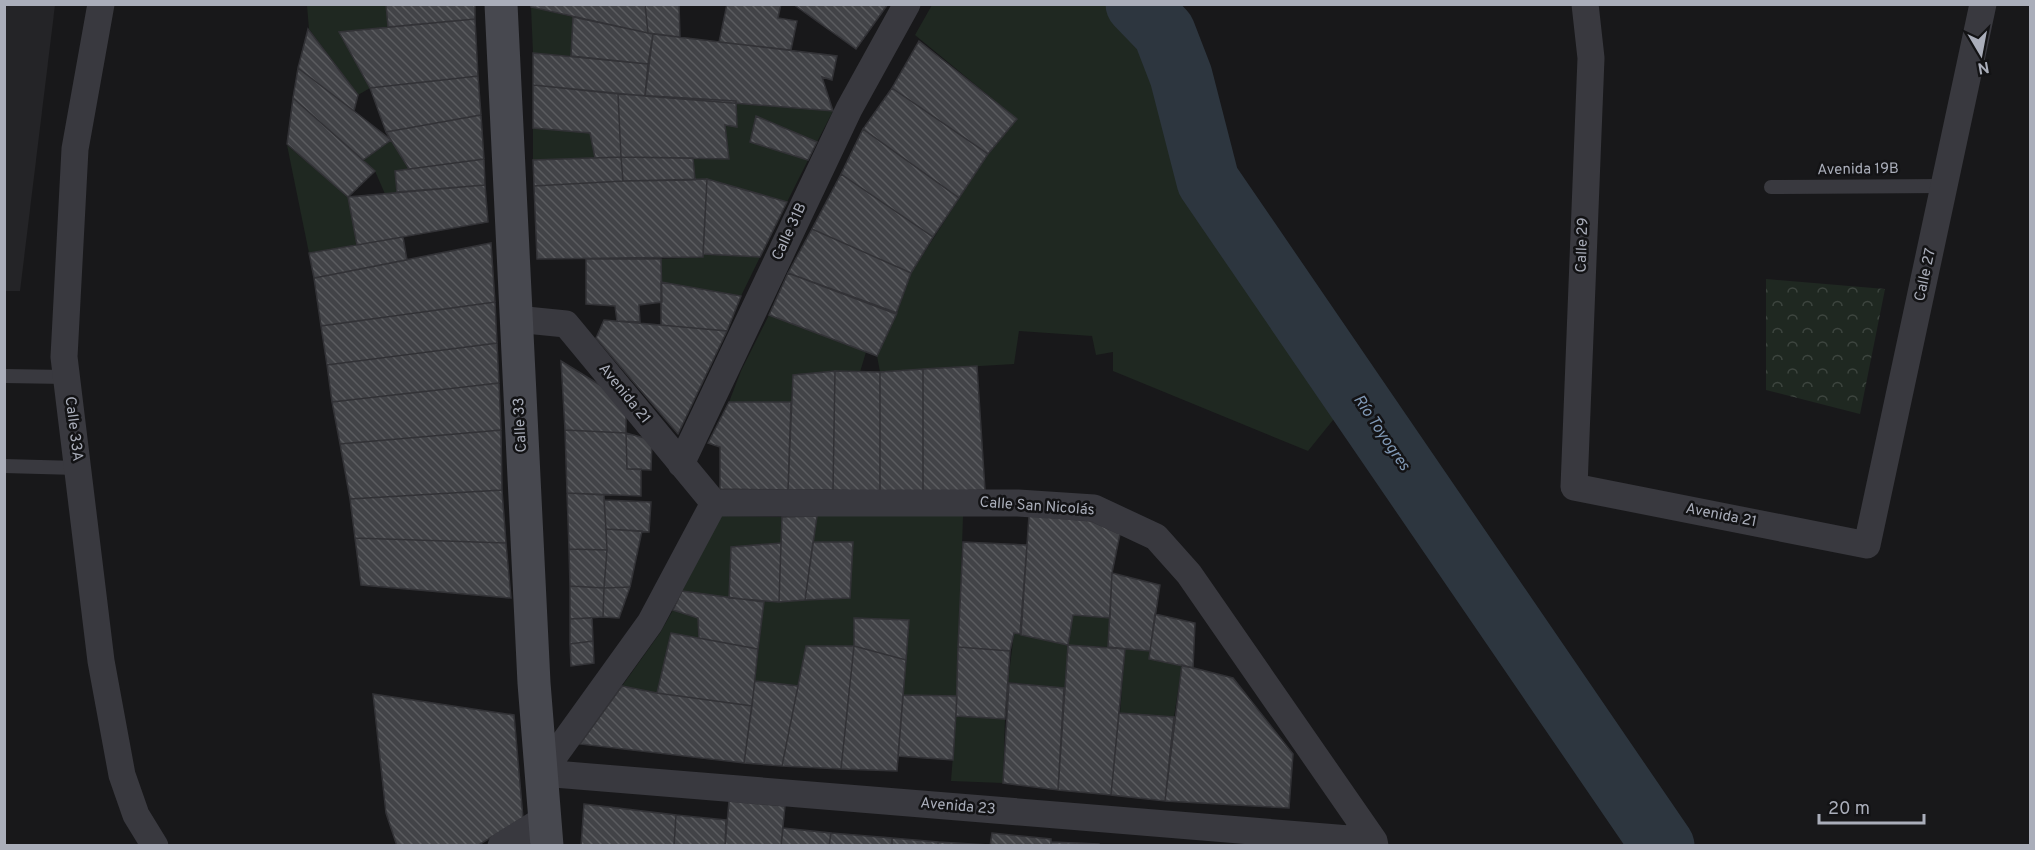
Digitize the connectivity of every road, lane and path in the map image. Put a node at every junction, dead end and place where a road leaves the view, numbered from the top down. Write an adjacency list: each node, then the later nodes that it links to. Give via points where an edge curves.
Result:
1 (100, 4): 10 (street, Calle 33A, via 75,149)
2 (501, 4): 8 (main road, Calle 33)
3 (908, 4): 11 (street, Calle 31B, via 849,109)
4 (1585, 4): 14 (street, Calle 29, via 1591,58)
5 (1983, 4): 6 (street, Calle 27)
6 (1945, 186): 7 (lane, Avenida 19B); 16 (street, Calle 27)
7 (1771, 188)
8 (516, 319): 11 (street, Avenida 21, via 566,324); 17 (main road, Calle 33)
9 (4, 376): 10 (lane)
10 (66, 377): 13 (street, Calle 33A)
11 (681, 464): 15 (street, Avenida 21)
12 (4, 466): 13 (lane)
13 (77, 468): 20 (street, Calle 33A, via 101,661 122,774 136,815)
14 (1574, 486): 16 (street, Avenida 21)
15 (714, 503): 17 (street, via 650,623); 19 (street, Calle San Nicolás, via 1018,503 1094,508 1155,537 1189,574)
16 (1868, 545)
17 (542, 773): 18 (main road, Calle 33); 19 (street, Avenida 23)
18 (547, 832): 21 (street)
19 (1374, 843)
20 (155, 846)
21 (501, 846)

